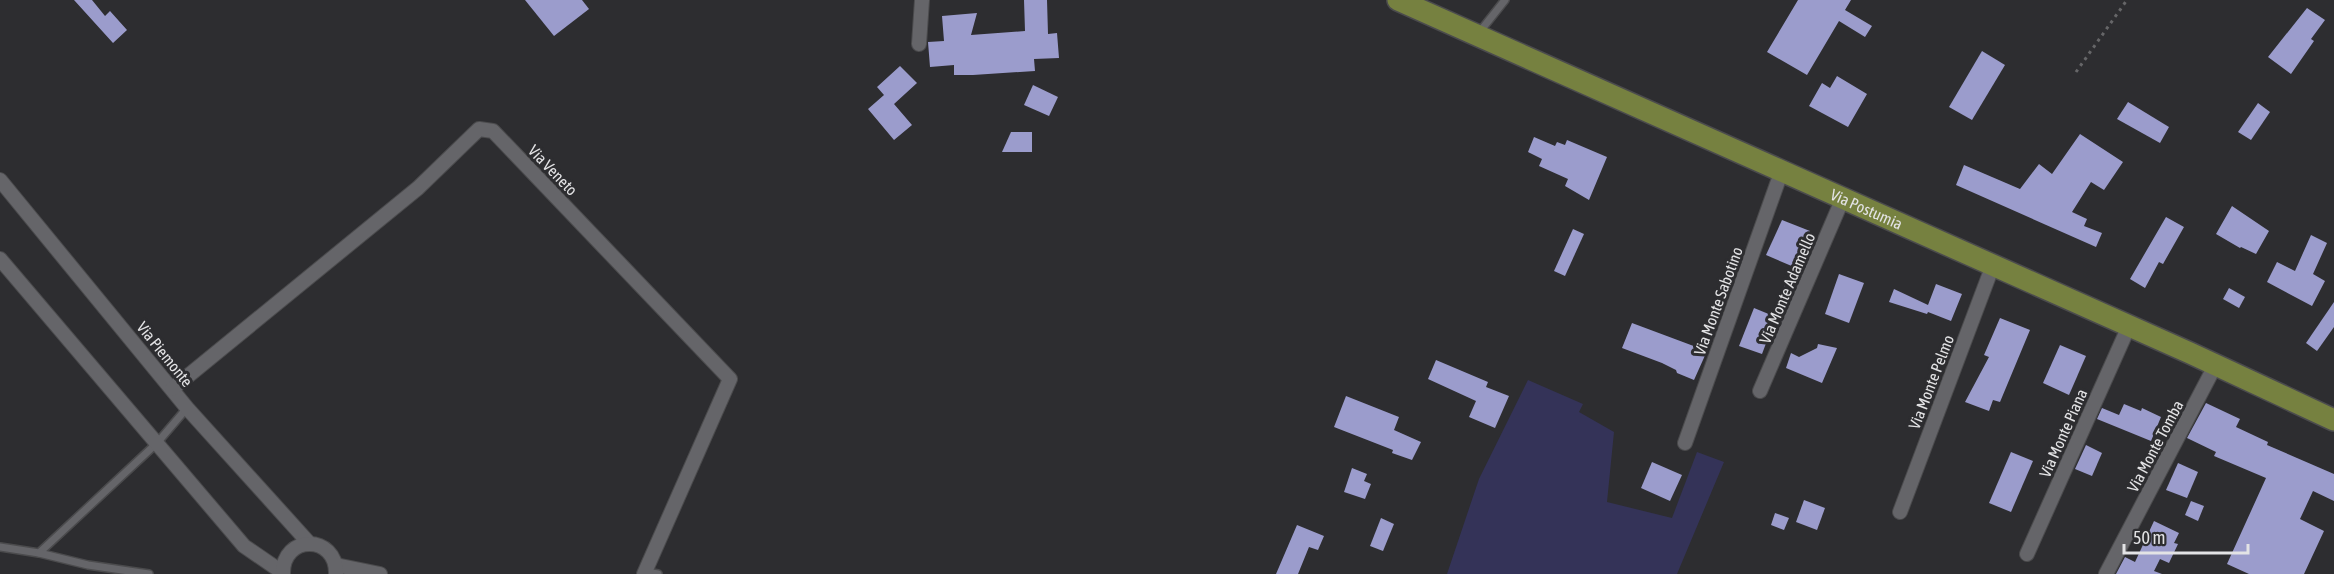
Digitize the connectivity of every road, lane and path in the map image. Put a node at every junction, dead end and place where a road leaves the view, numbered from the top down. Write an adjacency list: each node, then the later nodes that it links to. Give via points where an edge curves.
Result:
1 (922, 0): 6 (street)
2 (1398, 0): 5 (main road, Via Postumia)
3 (1505, 0): 5 (lane)
4 (2127, 0): 7 (path)
5 (1477, 36): 8 (main road, Via Postumia)
6 (919, 44)
7 (2076, 72)
8 (1782, 170): 10 (main road, Via Postumia); 20 (street, Via Monte Sabotino)
9 (0, 180): 15 (street, Via Piemonte)
10 (1844, 198): 12 (main road, Via Postumia); 16 (street, Via Monte Adamello)
11 (0, 259): 19 (street)
12 (1993, 265): 13 (main road, Via Postumia); 21 (street, Via Monte Pelmo)
13 (2129, 326): 14 (main road, Via Postumia); 25 (street, Via Monte Piana)
14 (2216, 364): 18 (main road, Via Postumia); 31 (street, Via Monte Tomba)
15 (172, 389): 17 (street, Via Piemonte); 28 (street, Via Veneto, via 418,188 479,129 493,131 730,379)
16 (1760, 391)
17 (188, 408): 19 (lane); 22 (street, Via Piemonte)
18 (2334, 420)
19 (157, 443): 24 (lane); 27 (street, via 244,546)
20 (1684, 443)
21 (1900, 512)
22 (309, 543): 26 (street, Via Piemonte, via 326,549 333,556); 27 (street, via 287,555)
23 (0, 547): 24 (lane)
24 (39, 553): 29 (lane)
25 (2027, 554)
26 (336, 569): 30 (street, Via Piemonte)
27 (282, 573)
28 (649, 573)
29 (149, 574)
30 (380, 574)
31 (2106, 574)

